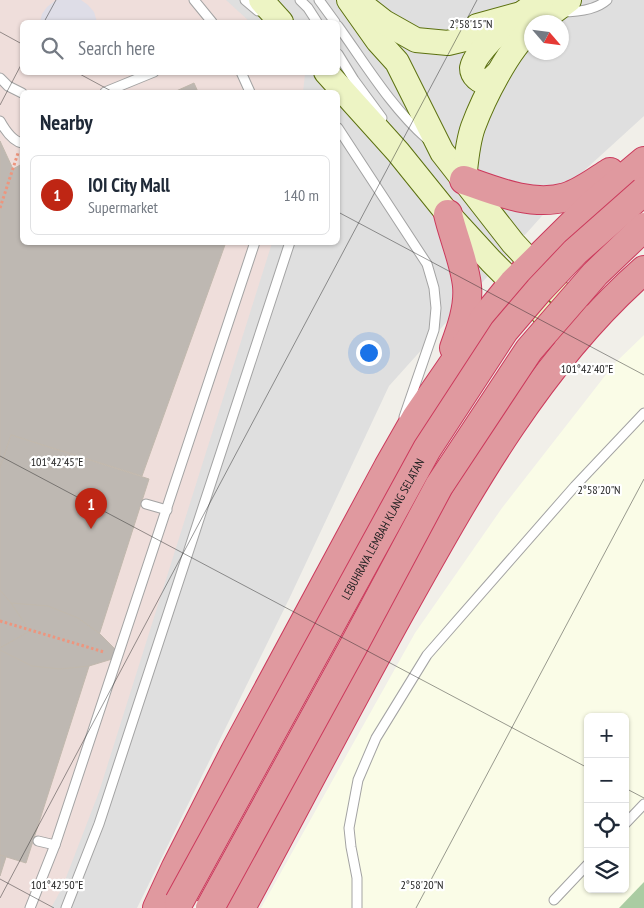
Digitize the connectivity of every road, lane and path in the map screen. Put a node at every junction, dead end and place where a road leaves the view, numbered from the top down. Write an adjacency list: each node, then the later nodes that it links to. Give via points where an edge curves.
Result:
1 (194, 0): 11 (lane)
2 (246, 0): 12 (lane)
3 (262, 0): 13 (street)
4 (300, 0): 14 (lane)
5 (319, 0): 15 (lane)
6 (349, 0): 33 (street, via 397,62)
7 (356, 0): 17 (street, via 384,22 416,40 448,43)
8 (382, 0): 10 (street, via 401,15 435,30 470,28)
9 (607, 0): 10 (lane, via 575,12)
10 (543, 13): 17 (street); 19 (street)
11 (210, 20)
12 (270, 20)
13 (279, 20)
14 (316, 20)
15 (334, 20)
16 (340, 29): 33 (lane, via 385,93 416,129)
17 (498, 30): 19 (street, via 472,66 473,73 482,81 488,81)
18 (340, 57): 32 (lane, via 387,125)
19 (497, 74): 35 (street, via 472,129)
20 (147, 75): 24 (lane)
21 (242, 75): 25 (lane)
22 (329, 75): 32 (street)
23 (0, 78): 26 (lane)
24 (110, 90)
25 (249, 90)
26 (20, 92)
27 (0, 120): 29 (lane)
28 (340, 131): 47 (lane, via 427,264 434,288 434,330)
29 (20, 143)
30 (20, 149): 37 (path)
31 (644, 149): 35 (highway, via 584,189 565,197 539,200)
32 (398, 152): 38 (street)
33 (442, 152): 35 (street)
34 (644, 160): 43 (highway)
35 (464, 180): 43 (street, via 512,243)
36 (644, 191): 58 (highway, LEBUHRAYA LEMBAH KLANG SELATAN, bridge, via 575,252 504,331 427,449)
37 (0, 208)
38 (448, 214): 43 (street); 45 (highway, via 467,287 460,331)
39 (644, 227): 61 (highway, bridge, via 595,274 529,350 439,486)
40 (254, 245): 49 (lane)
41 (289, 245): 60 (lane, via 99,824)
42 (644, 270): 44 (highway)
43 (522, 273): 44 (street); 45 (highway, via 486,316)
44 (581, 334): 62 (highway, via 540,384 459,507)
45 (444, 378): 47 (highway)
46 (644, 413): 63 (lane, via 574,486 427,655 376,738 358,780 349,828 357,878)
47 (388, 467): 58 (highway, via 176,867)
48 (146, 504): 49 (lane)
49 (167, 510): 55 (lane)
50 (0, 620): 51 (path)
51 (104, 652)
52 (644, 804): 53 (lane)
53 (629, 820)
54 (38, 841): 55 (lane)
55 (55, 844): 59 (lane)
56 (584, 868): 57 (lane)
57 (554, 900)
58 (171, 906)
59 (30, 908)
60 (66, 908)
61 (210, 908)
62 (241, 908)
63 (357, 908)

